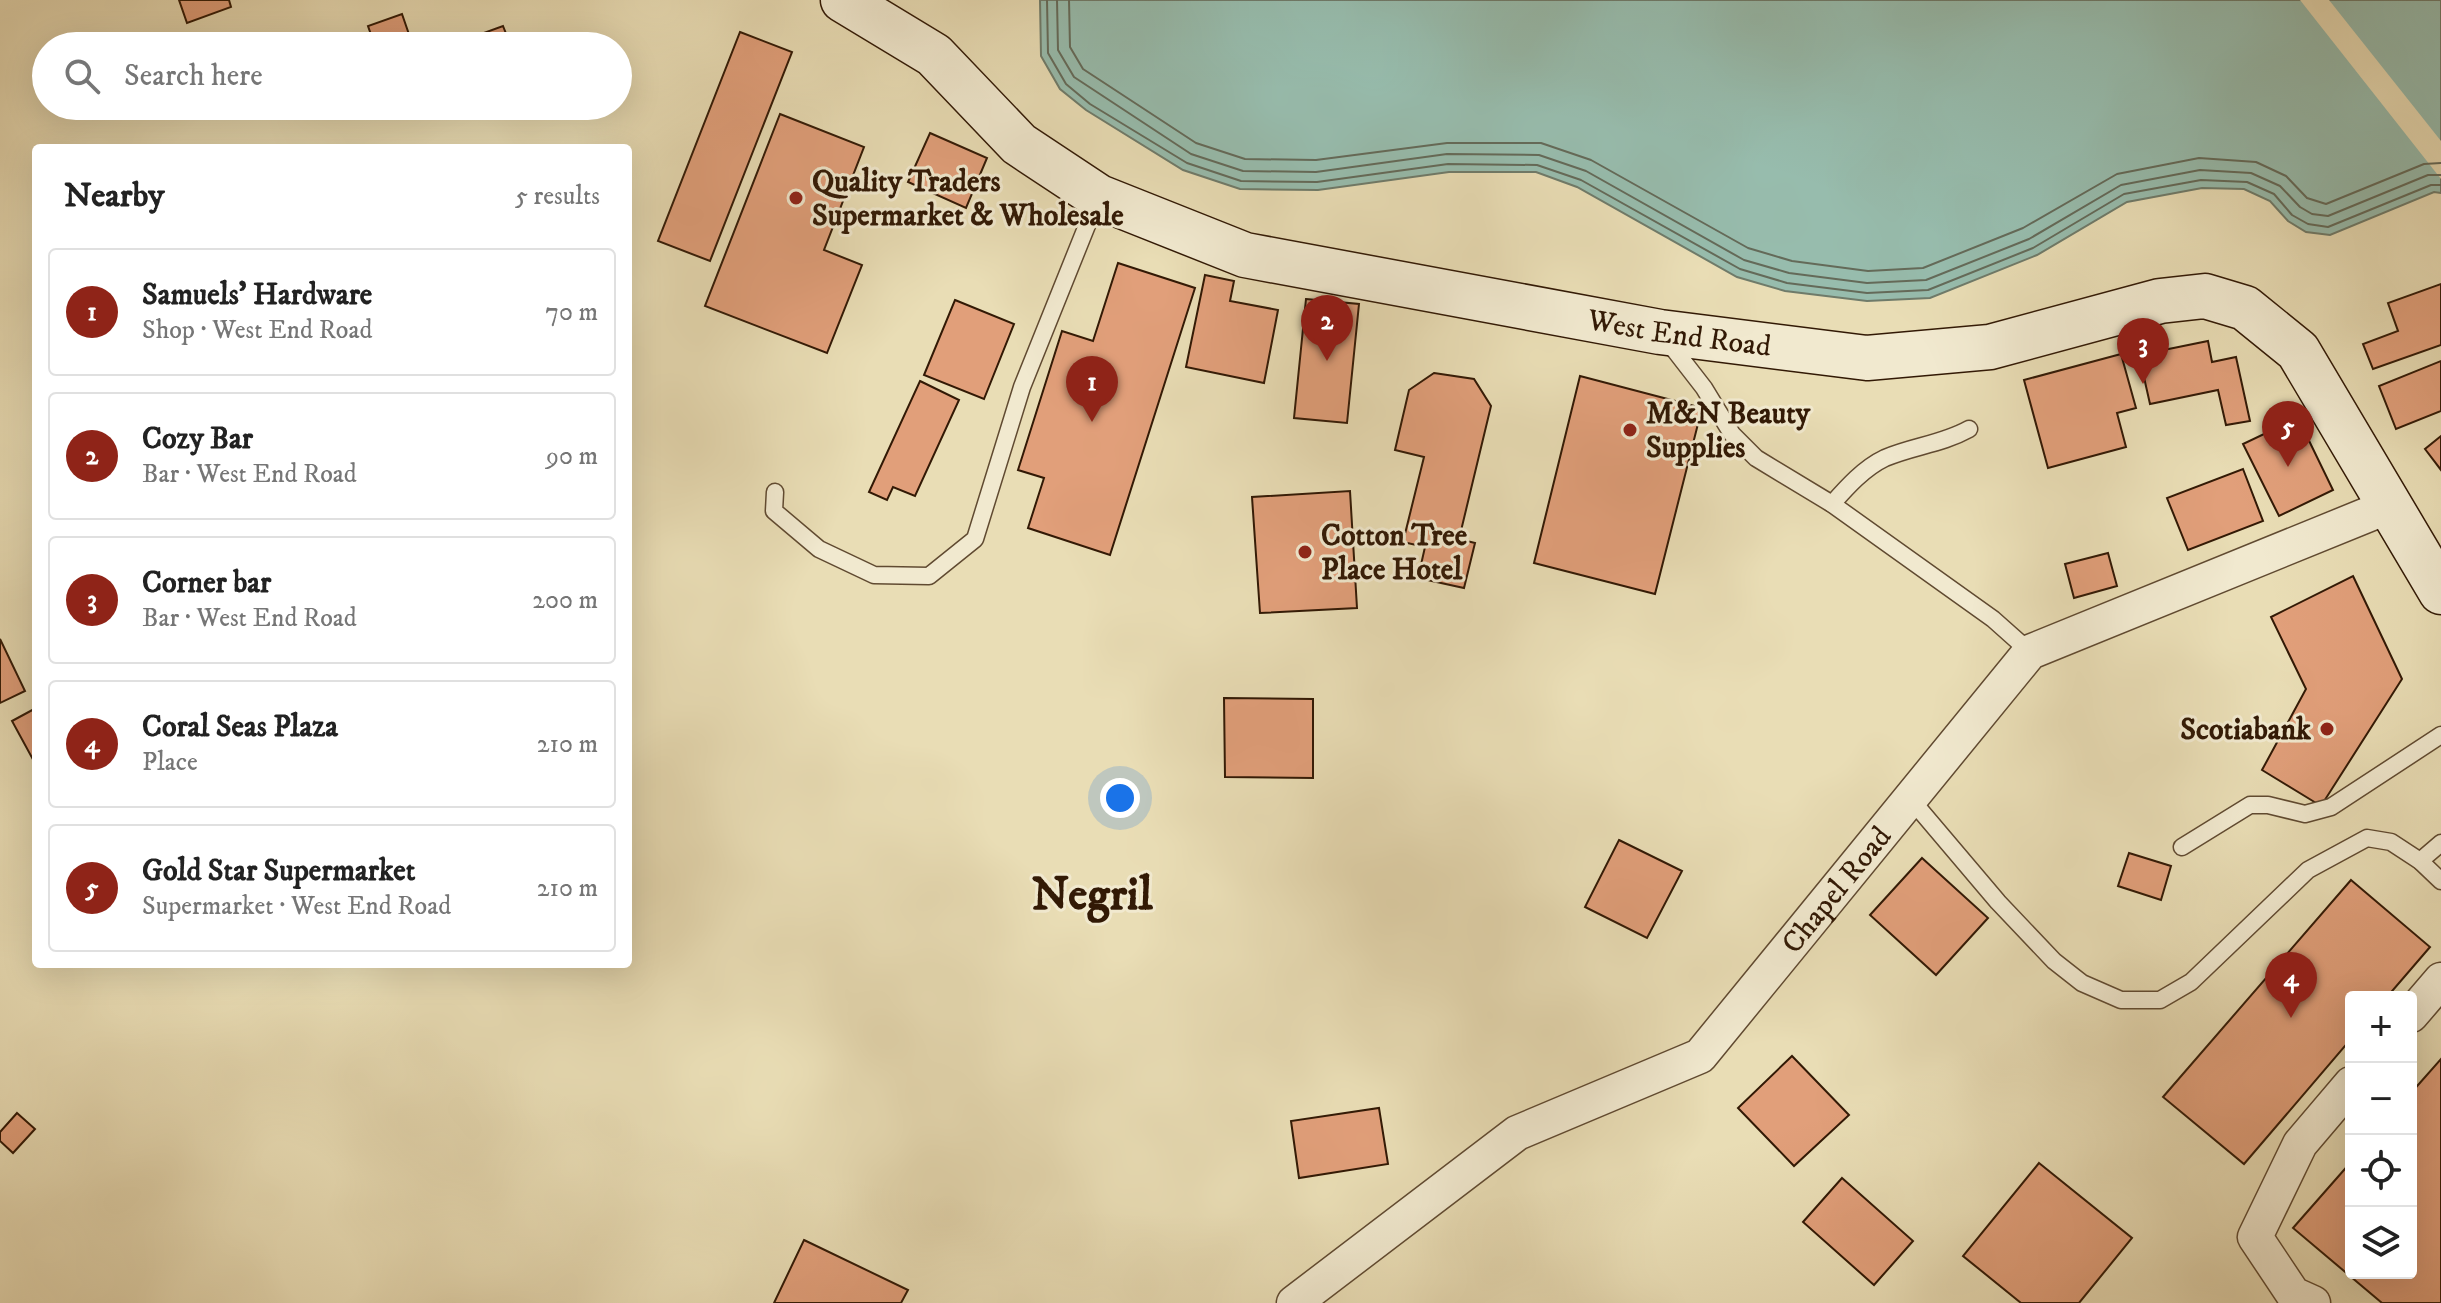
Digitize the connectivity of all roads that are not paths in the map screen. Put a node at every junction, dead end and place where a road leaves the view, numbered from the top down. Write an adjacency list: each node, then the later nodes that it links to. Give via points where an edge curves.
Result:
1 (843, 0): 2 (main road, West End Road, via 934,55 1019,144)
2 (1099, 197): 3 (main road, West End Road, via 1245,255); 5 (lane, via 1022,387 975,539 929,576 874,575 819,549 785,521 774,511)
3 (1660, 332): 6 (lane, via 1732,434 1756,458); 7 (main road, West End Road, via 1867,358 1990,347 2160,301 2205,296 2245,308 2298,351)
4 (1969, 429): 6 (lane, via 1948,441 1883,459)
5 (775, 492)
6 (1832, 504): 9 (lane, via 1993,619)
7 (2389, 506): 8 (main road, West End Road); 9 (street, Chapel Road)
8 (2441, 592)
9 (2030, 652): 11 (street, Chapel Road)
10 (2441, 735): 13 (lane, via 2331,807 2305,814 2250,805)
11 (1909, 797): 14 (lane, via 2054,961 2082,983 2121,1000 2160,1000 2191,982 2308,870 2367,838 2391,842); 19 (street, Chapel Road, via 1700,1056 1517,1133)
12 (2441, 843): 14 (lane)
13 (2182, 847)
14 (2420, 861): 15 (lane)
15 (2441, 881)
16 (2441, 980): 17 (street)
17 (2417, 1008)
18 (2345, 1091): 20 (street, via 2300,1144 2255,1237 2293,1294)
19 (1294, 1303)
20 (2313, 1303)

